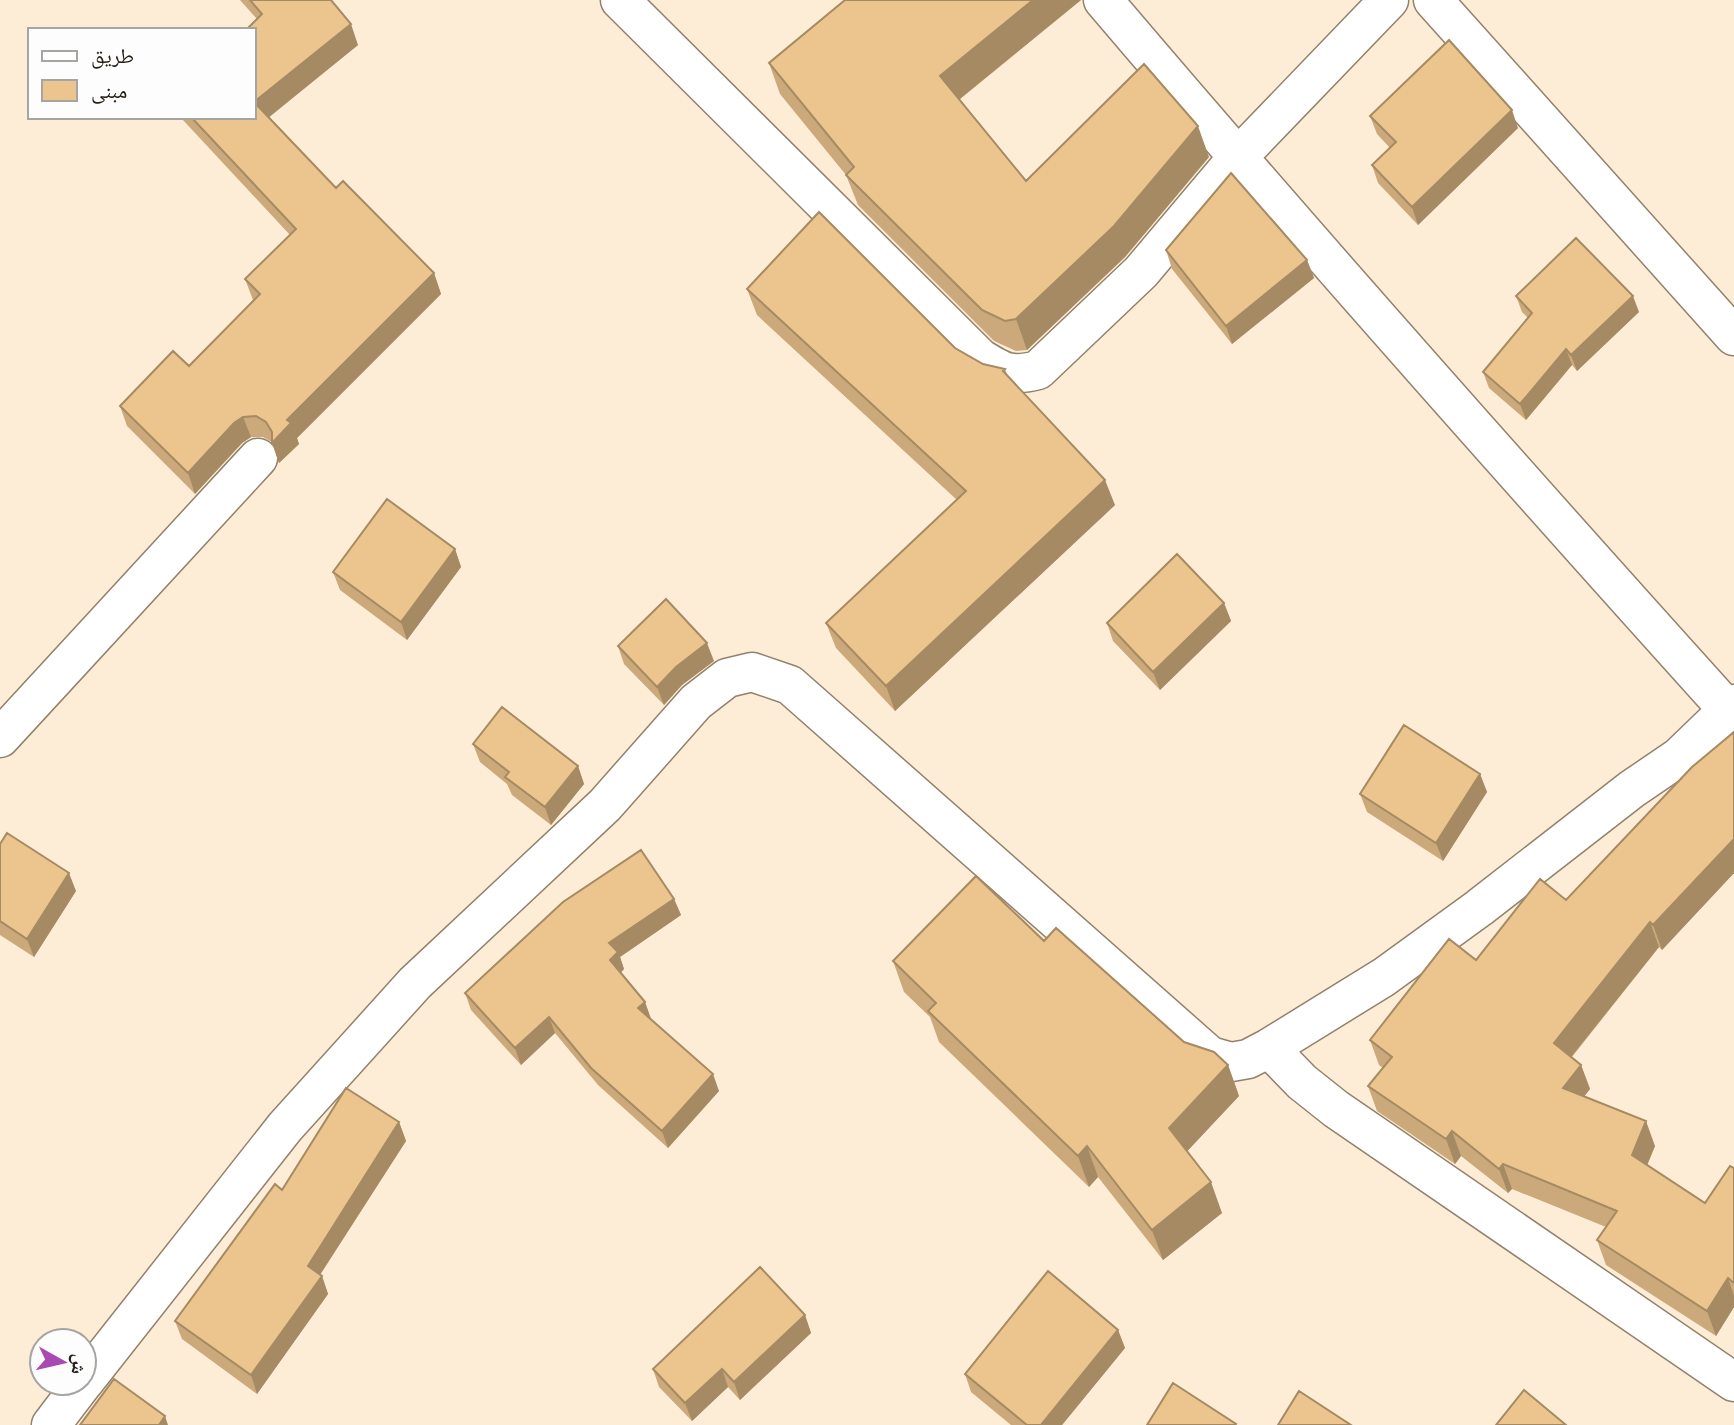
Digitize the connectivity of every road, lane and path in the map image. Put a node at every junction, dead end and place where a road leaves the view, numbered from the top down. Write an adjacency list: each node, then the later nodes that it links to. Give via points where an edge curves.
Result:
1 (620, 0): 5 (street, via 980,358 1002,372 1018,375 1038,370 1141,272)
2 (1103, 0): 5 (street)
3 (1389, 0): 5 (street)
4 (1433, 0): 6 (street)
5 (1237, 158): 8 (street, via 1588,555)
6 (1734, 336)
7 (258, 458): 9 (street)
8 (1731, 707): 10 (street, via 1679,757 1479,908 1384,977)
9 (0, 738)
10 (1269, 1048): 11 (street, via 1230,1062 1210,1056 790,685 752,672 727,678 696,702 604,805 396,1004 285,1127); 12 (street, via 1301,1082 1336,1109)
11 (98, 1363)
12 (1734, 1381)
13 (72, 1397): 14 (street)
14 (51, 1425)

